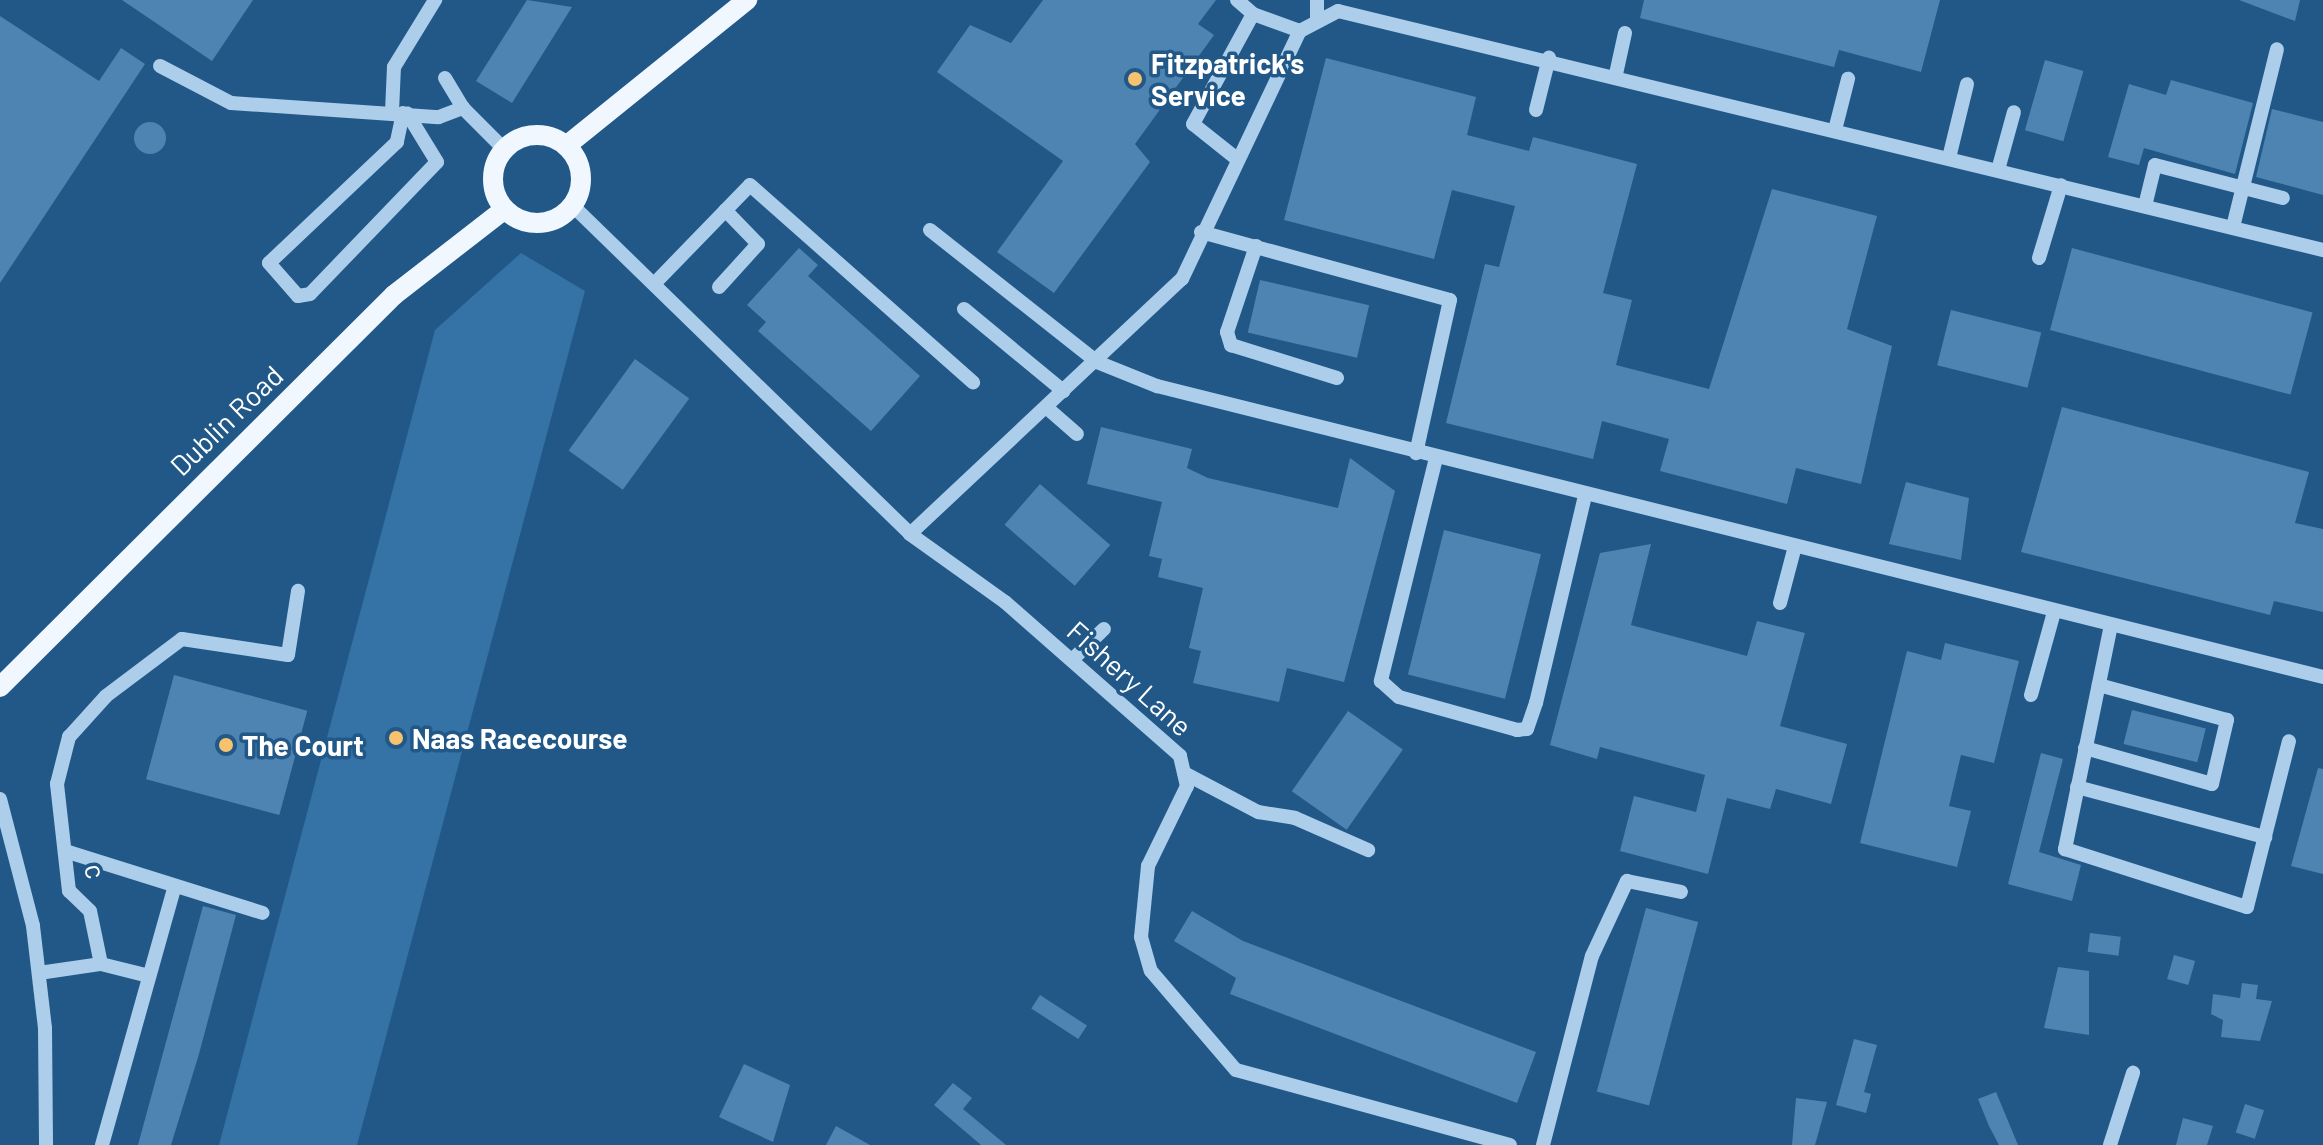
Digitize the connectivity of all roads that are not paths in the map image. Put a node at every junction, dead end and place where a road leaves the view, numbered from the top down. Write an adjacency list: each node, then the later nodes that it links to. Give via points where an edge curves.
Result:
1 (435, 0): 19 (street, via 394,67)
2 (747, 0): 21 (main road)
3 (1237, 0): 5 (street)
4 (1317, 0): 6 (street)
5 (1253, 14): 7 (street); 24 (street, via 1193,124)
6 (1317, 17): 7 (street); 10 (street, via 1363,15)
7 (1300, 31): 24 (street)
8 (1625, 33): 12 (street)
9 (2277, 49): 27 (street)
10 (1549, 58): 12 (street); 17 (street)
11 (160, 66): 19 (street, via 231,103)
12 (1616, 74): 20 (street)
13 (445, 78): 16 (street)
14 (1848, 79): 20 (street)
15 (1967, 84): 23 (street)
16 (463, 108): 19 (street, via 439,117); 22 (street)
17 (1536, 110)
18 (2014, 112): 25 (street)
19 (400, 113): 19 (street, via 437,162 310,294 298,296 269,263 397,142)
20 (1835, 130): 23 (street)
21 (566, 146): 22 (main road, via 538,135); 29 (main road, via 581,173)
22 (505, 150): 31 (main road, via 493,182)
23 (1949, 158): 25 (street)
24 (1237, 159): 35 (street)
25 (1998, 170): 26 (street)
26 (2061, 185): 30 (street); 38 (street)
27 (2243, 188): 28 (street); 30 (street, via 2155,165); 33 (street)
28 (2283, 198)
29 (572, 205): 31 (main road, via 534,223); 39 (street, Fishery Lane)
30 (2145, 206): 33 (street)
31 (505, 209): 61 (main road, Dublin Road, via 394,295)
32 (725, 210): 39 (street); 40 (street, via 758,244); 44 (street, via 750,185)
33 (2233, 227): 37 (street)
34 (930, 230): 42 (street)
35 (1201, 232): 36 (street); 42 (street, via 1182,279)
36 (1256, 246): 43 (street, via 1227,332 1231,345); 48 (street, via 1450,300)
37 (2323, 250)
38 (2039, 258)
39 (655, 283): 51 (street, Fishery Lane)
40 (719, 287)
41 (964, 309): 45 (street)
42 (1097, 362): 45 (street); 48 (street, via 1157,386)
43 (1337, 378)
44 (973, 382)
45 (1063, 391): 46 (street)
46 (1046, 407): 47 (street); 51 (street)
47 (1077, 434)
48 (1416, 453): 49 (street)
49 (1436, 458): 50 (street); 50 (street, via 1381,681 1399,697 1517,730 1527,729 1536,703)
50 (1585, 496): 52 (street)
51 (910, 534): 58 (street, Fishery Lane)
52 (1794, 550): 54 (street); 55 (street)
53 (298, 591): 70 (street, c, via 288,655 182,639 106,696 69,737 57,784)
54 (1780, 603)
55 (2054, 612): 56 (street); 62 (street)
56 (2111, 625): 59 (street); 60 (street)
57 (1104, 629): 58 (street)
58 (1073, 659): 65 (street, Fishery Lane, via 1161,735)
59 (2323, 677)
60 (2099, 685): 64 (street); 64 (street, via 2227,720 2212,784)
61 (0, 687)
62 (2031, 695)
63 (2289, 741): 68 (street)
64 (2085, 748): 66 (street)
65 (1184, 773): 69 (street, via 1258,812 1295,818); 80 (street, Fishery Lane, via 1184,802 1148,866 1140,903 1151,971 1187,1020 1236,1070)
66 (2077, 787): 68 (street); 68 (street, via 2065,849 2247,907)
67 (0, 799): 75 (street)
68 (2265, 837)
69 (1368, 850)
70 (65, 851): 71 (street); 74 (street, c, via 69,891 90,911)
71 (174, 888): 73 (street); 76 (street)
72 (1681, 892): 81 (street, via 1627,881 1592,956)
73 (263, 913)
74 (101, 964): 75 (street); 76 (street)
75 (39, 973): 78 (street)
76 (149, 976): 79 (street)
77 (2133, 1073): 82 (street)
78 (46, 1145)
79 (102, 1145)
80 (1510, 1145)
81 (1543, 1145)
82 (2110, 1145)

